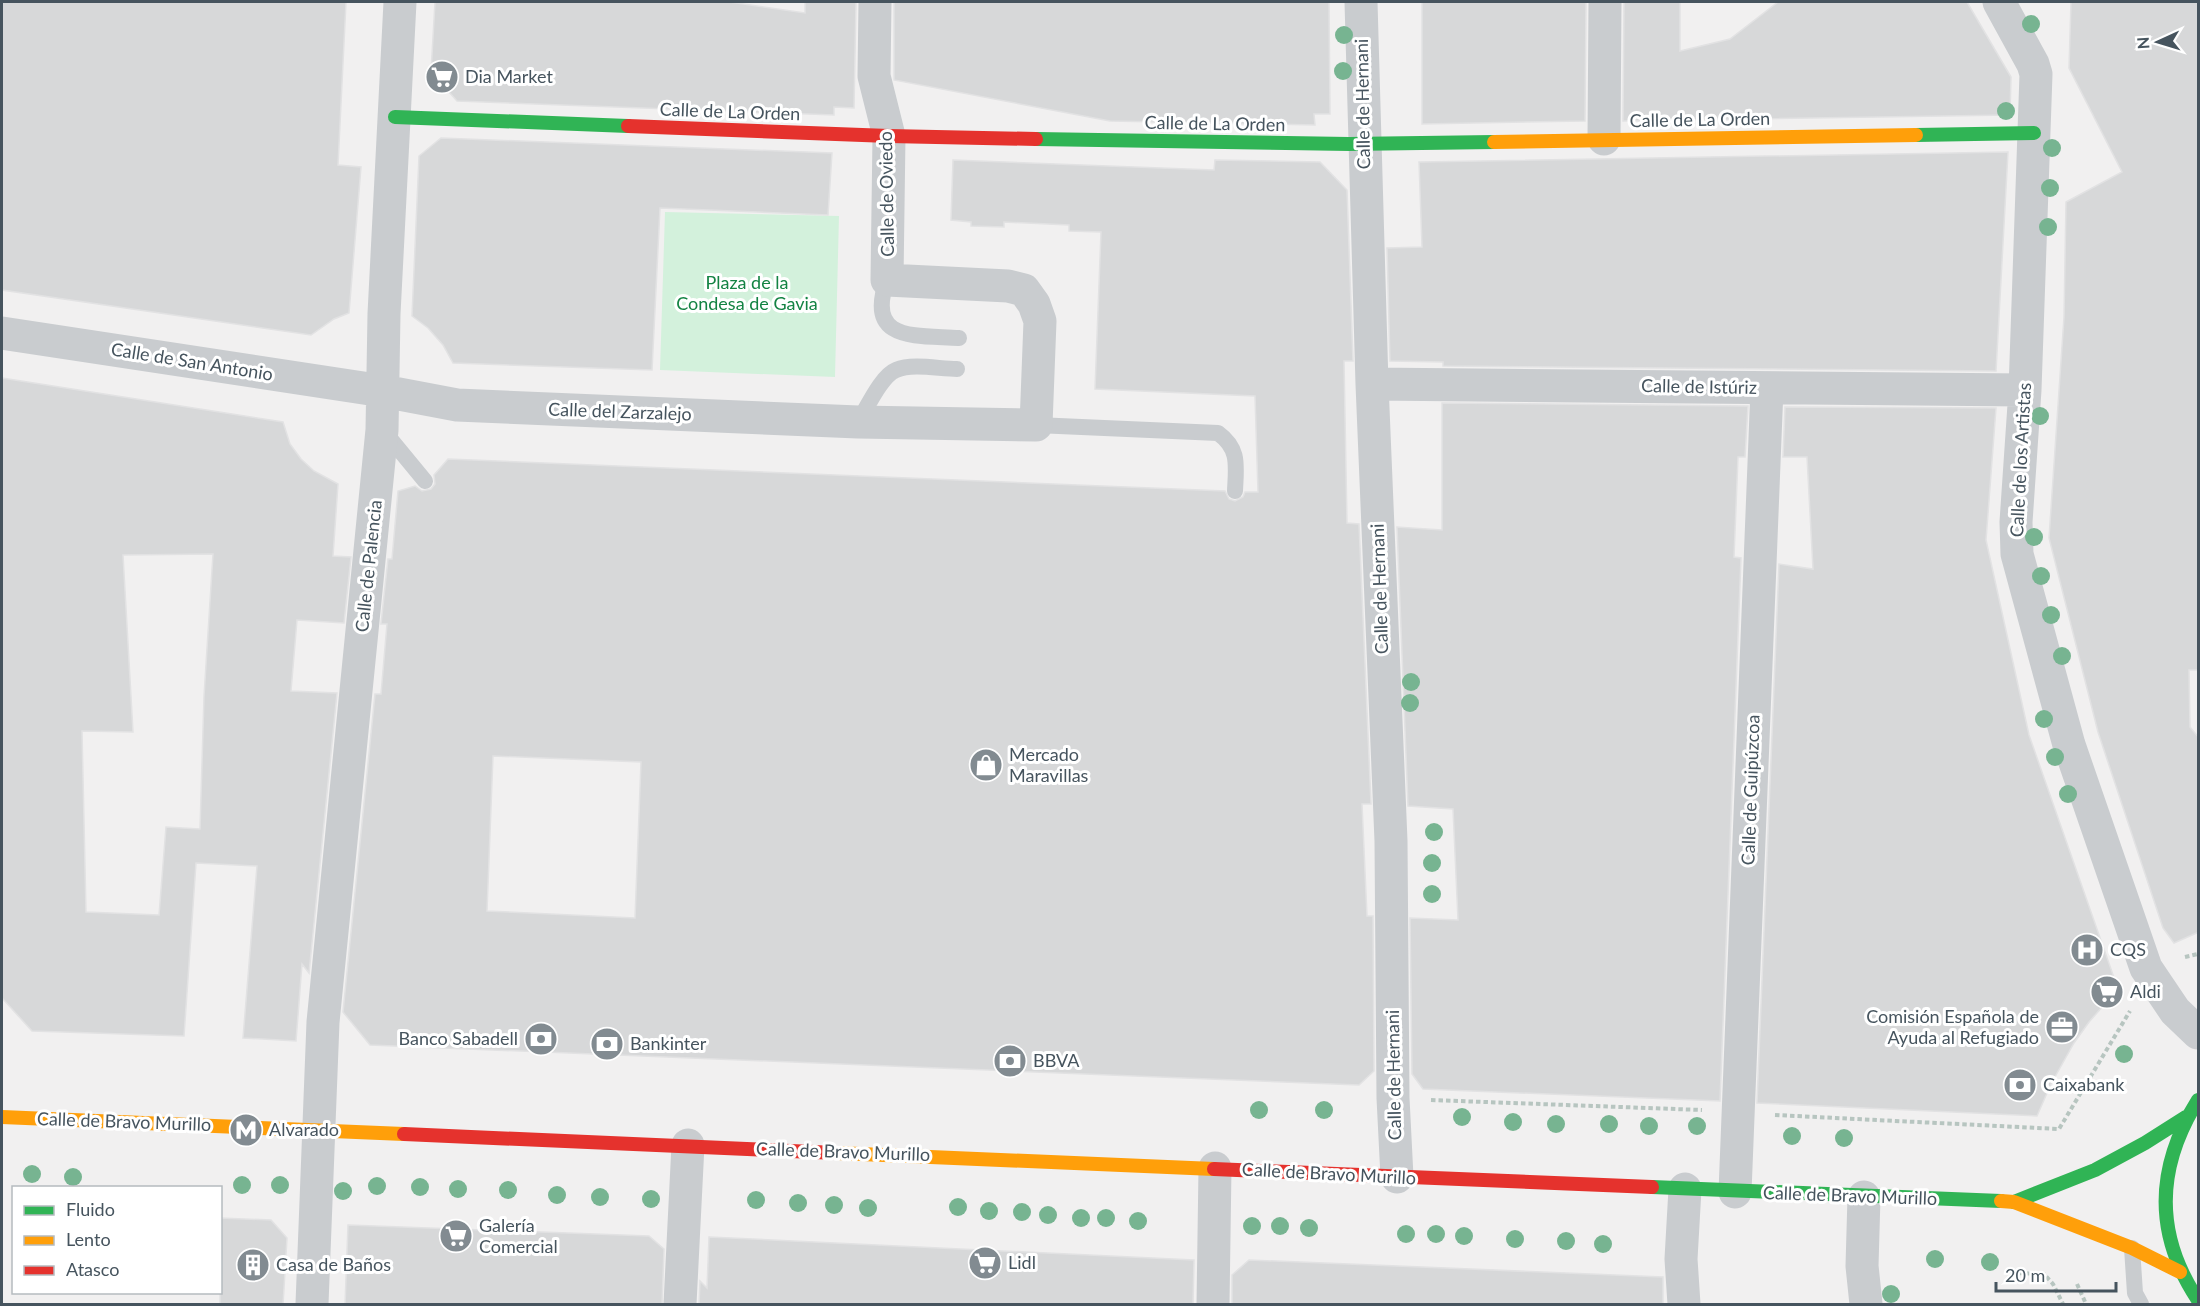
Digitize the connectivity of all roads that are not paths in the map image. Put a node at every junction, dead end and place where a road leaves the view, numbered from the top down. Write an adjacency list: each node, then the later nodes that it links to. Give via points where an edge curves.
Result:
1 (399, 2): 6 (street, Calle de Palencia)
2 (875, 2): 8 (street, Calle de Oviedo, via 874,76)
3 (1361, 2): 10 (street, Calle de Hernani)
4 (1605, 2): 9 (street)
5 (1999, 2): 7 (street, Calle de los Artistas, via 2034,64)
6 (395, 117): 8 (main road, Calle de La Orden); 18 (street, Calle de Palencia)
7 (2034, 133): 9 (main road, Calle de La Orden); 17 (street, Calle de los Artistas)
8 (889, 136): 10 (main road, Calle de La Orden); 11 (street, Calle de Oviedo)
9 (1605, 139): 10 (main road, Calle de La Orden)
10 (1364, 144): 15 (street, Calle de Hernani)
11 (887, 280): 13 (lane, via 880,306 885,322 894,330 910,335); 20 (street, via 1024,290 1040,321)
12 (2, 333): 18 (street, Calle de San Antonio)
13 (959, 338)
14 (957, 369): 19 (lane, via 896,370 886,377)
15 (1372, 384): 16 (street, Calle de Istúriz); 31 (street, Calle de Hernani, via 1391,841)
16 (1767, 388): 17 (street, Calle de Istúriz); 33 (street, Calle de Guipúzcoa)
17 (2025, 390): 24 (street, Calle de los Artistas, via 2017,554 2069,745 2146,968 2175,1011)
18 (383, 391): 19 (street, Calle del Zarzalejo, via 457,405); 21 (street, Calle de Palencia)
19 (858, 422): 20 (street)
20 (1036, 425): 23 (lane, via 1218,433 1229,441 1236,458)
21 (382, 430): 22 (lane); 28 (street, Calle de Palencia, via 322,1022)
22 (426, 481)
23 (1235, 491)
24 (2199, 1033)
25 (2199, 1100): 27 (main road)
26 (2, 1116): 28 (main road, Calle de Bravo Murillo)
27 (2186, 1117): 35 (main road, Calle de Bravo Murillo, via 2095,1170); 37 (main road, via 2166,1179 2166,1217)
28 (317, 1130): 29 (main road, Calle de Bravo Murillo); 39 (street, Calle de Palencia)
29 (688, 1146): 30 (main road, Calle de Bravo Murillo); 40 (street)
30 (1215, 1168): 31 (main road, Calle de Bravo Murillo); 41 (street)
31 (1397, 1177): 32 (main road, Calle de Bravo Murillo)
32 (1685, 1189): 33 (main road, Calle de Bravo Murillo); 42 (street)
33 (1735, 1192): 34 (main road, Calle de Bravo Murillo)
34 (1864, 1197): 35 (main road, Calle de Bravo Murillo); 43 (street, via 1862,1266)
35 (2014, 1202): 36 (main road, Calle de Bravo Murillo)
36 (2132, 1248): 37 (main road, Calle de Bravo Murillo); 44 (lane, via 2135,1293)
37 (2180, 1272): 38 (main road)
38 (2199, 1300)
39 (312, 1305)
40 (680, 1305)
41 (1213, 1305)
42 (1684, 1305)
43 (1866, 1305)
44 (2141, 1305)

